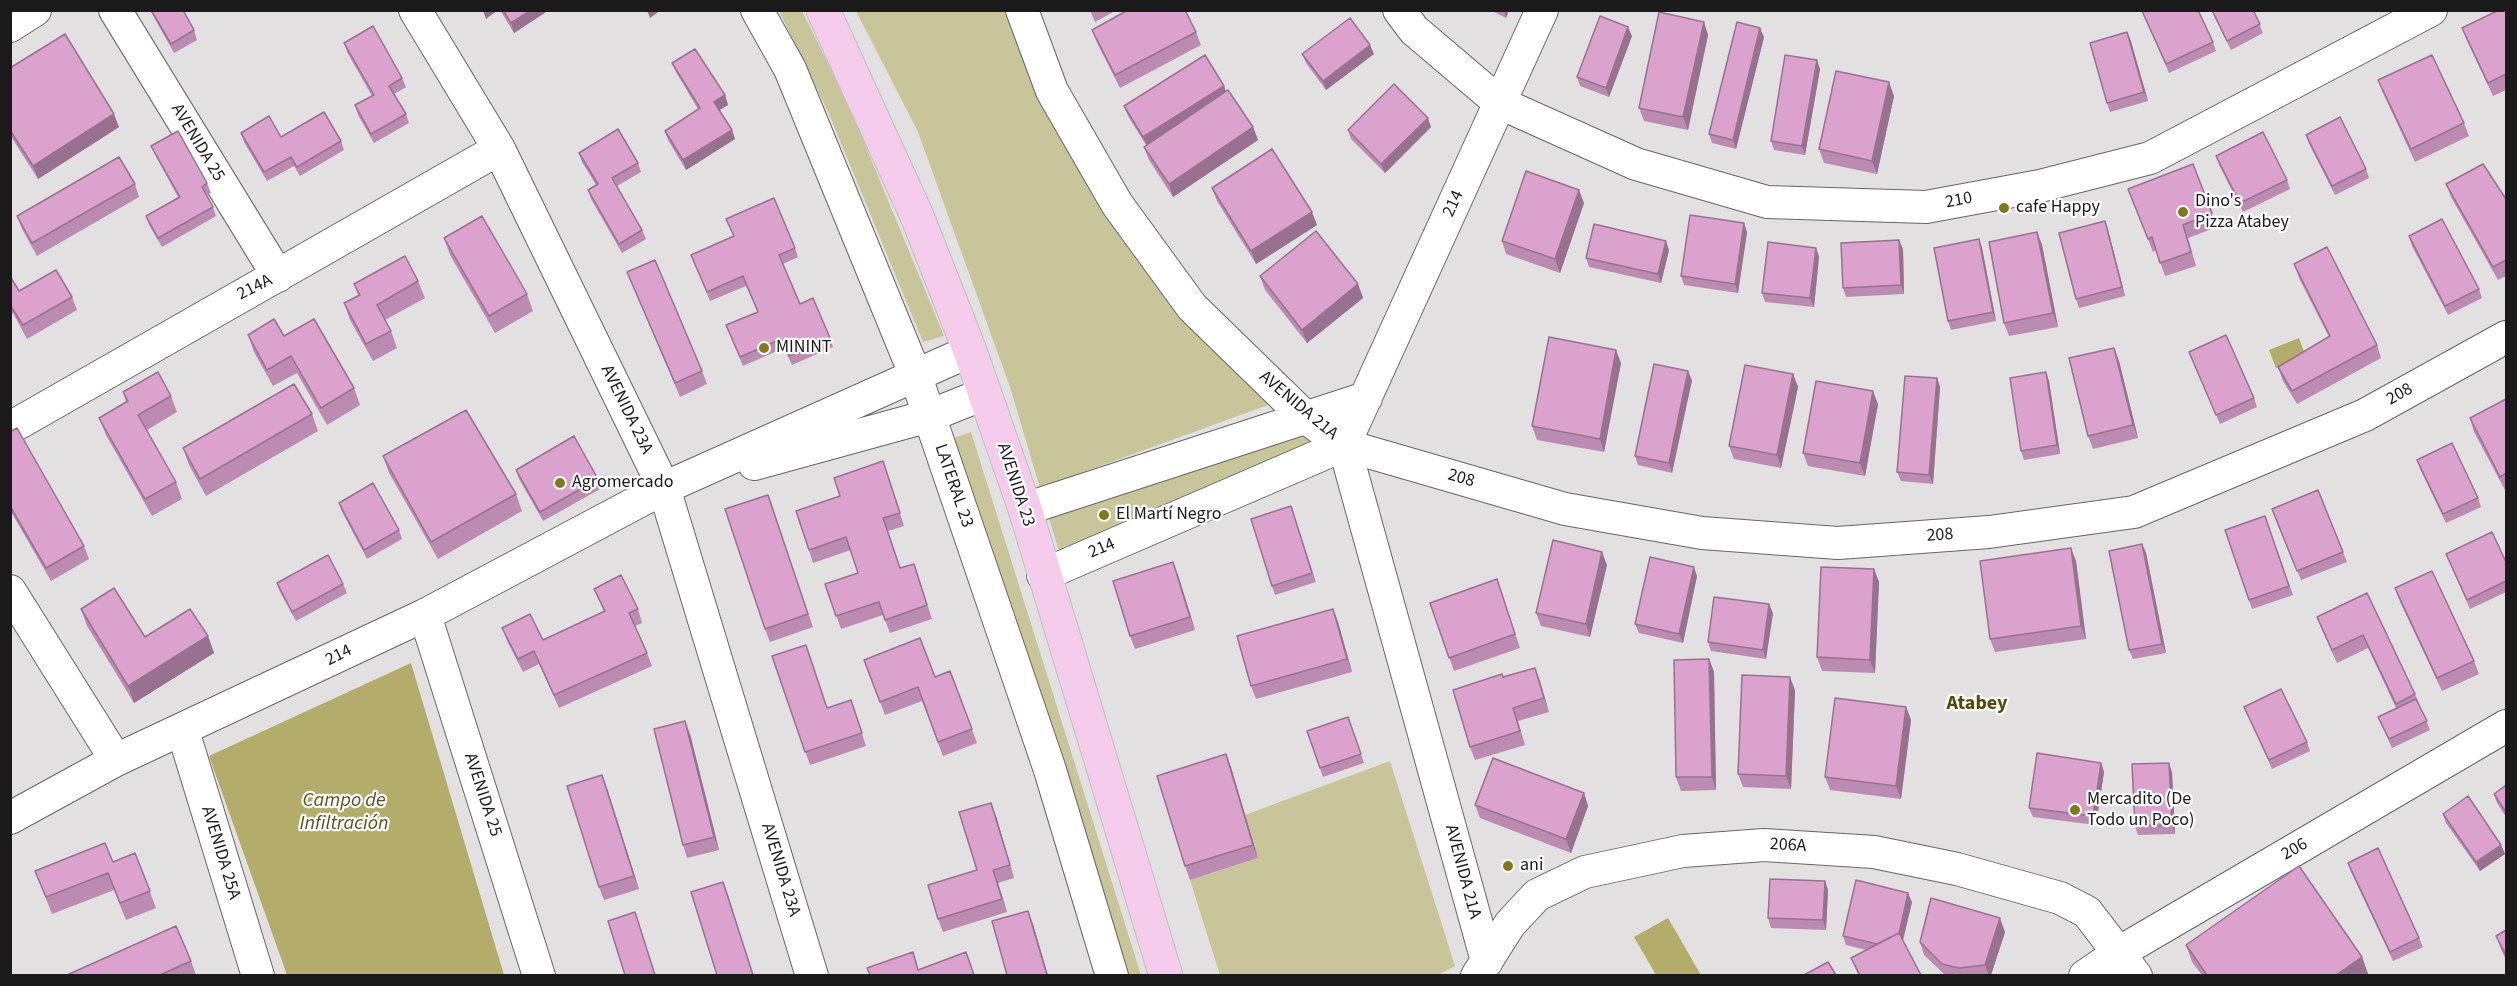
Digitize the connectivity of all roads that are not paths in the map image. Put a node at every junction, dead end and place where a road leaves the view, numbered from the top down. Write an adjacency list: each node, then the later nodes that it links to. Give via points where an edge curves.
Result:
1 (35, 10): 10 (street)
2 (115, 10): 13 (street, AVENIDA 25)
3 (415, 10): 12 (street, AVENIDA 23A)
4 (757, 10): 16 (street, LATERAL 23, via 790,69)
5 (823, 10): 15 (main road, AVENIDA 23, via 917,216)
6 (1022, 10): 20 (street, AVENIDA 21A, via 1052,91 1117,204 1192,307)
7 (1399, 10): 11 (street, 210, via 1414,30)
8 (1542, 10): 11 (street, 214)
9 (2431, 10): 11 (street, 210, via 2150,158 2040,186 1926,207 1767,202 1636,164)
10 (10, 26)
11 (1500, 103): 18 (street, 214)
12 (499, 149): 13 (street, 214A); 23 (street, AVENIDA 23A)
13 (278, 276): 21 (street, 214A)
14 (2506, 336): 22 (street, 208, via 2365,415 2134,512 1989,532 1838,543 1702,533 1565,509)
15 (970, 351): 16 (street, 214); 17 (main road, AVENIDA 23)
16 (915, 374): 19 (street, LATERAL 23); 23 (street, 214)
17 (984, 394): 19 (street, 214); 24 (main road, AVENIDA 23)
18 (1366, 398): 20 (street); 22 (street, 214)
19 (929, 416): 23 (street, 214); 37 (street, LATERAL 23, via 1050,770)
20 (1305, 418): 22 (street, AVENIDA 21A); 24 (street)
21 (10, 428)
22 (1344, 445): 25 (street, 214); 33 (street, AVENIDA 21A)
23 (664, 488): 27 (street, 214); 36 (street, AVENIDA 23A)
24 (1025, 509): 25 (main road, AVENIDA 23)
25 (1043, 574): 38 (main road, AVENIDA 23)
26 (10, 591): 30 (street)
27 (425, 615): 29 (street, 214); 35 (street, AVENIDA 25)
28 (2506, 726): 32 (street, 206)
29 (183, 731): 30 (street, 214); 34 (street, AVENIDA 25A)
30 (116, 760): 31 (street, 214)
31 (10, 818)
32 (2128, 964): 33 (street, 206A, via 2087,912 2060,898 1956,869 1874,852 1764,844 1683,851 1585,872 1537,896 1510,924); 39 (street, 206)
33 (1482, 968)
34 (258, 975)
35 (539, 975)
36 (812, 975)
37 (1112, 975)
38 (1166, 975)
39 (2085, 975)

